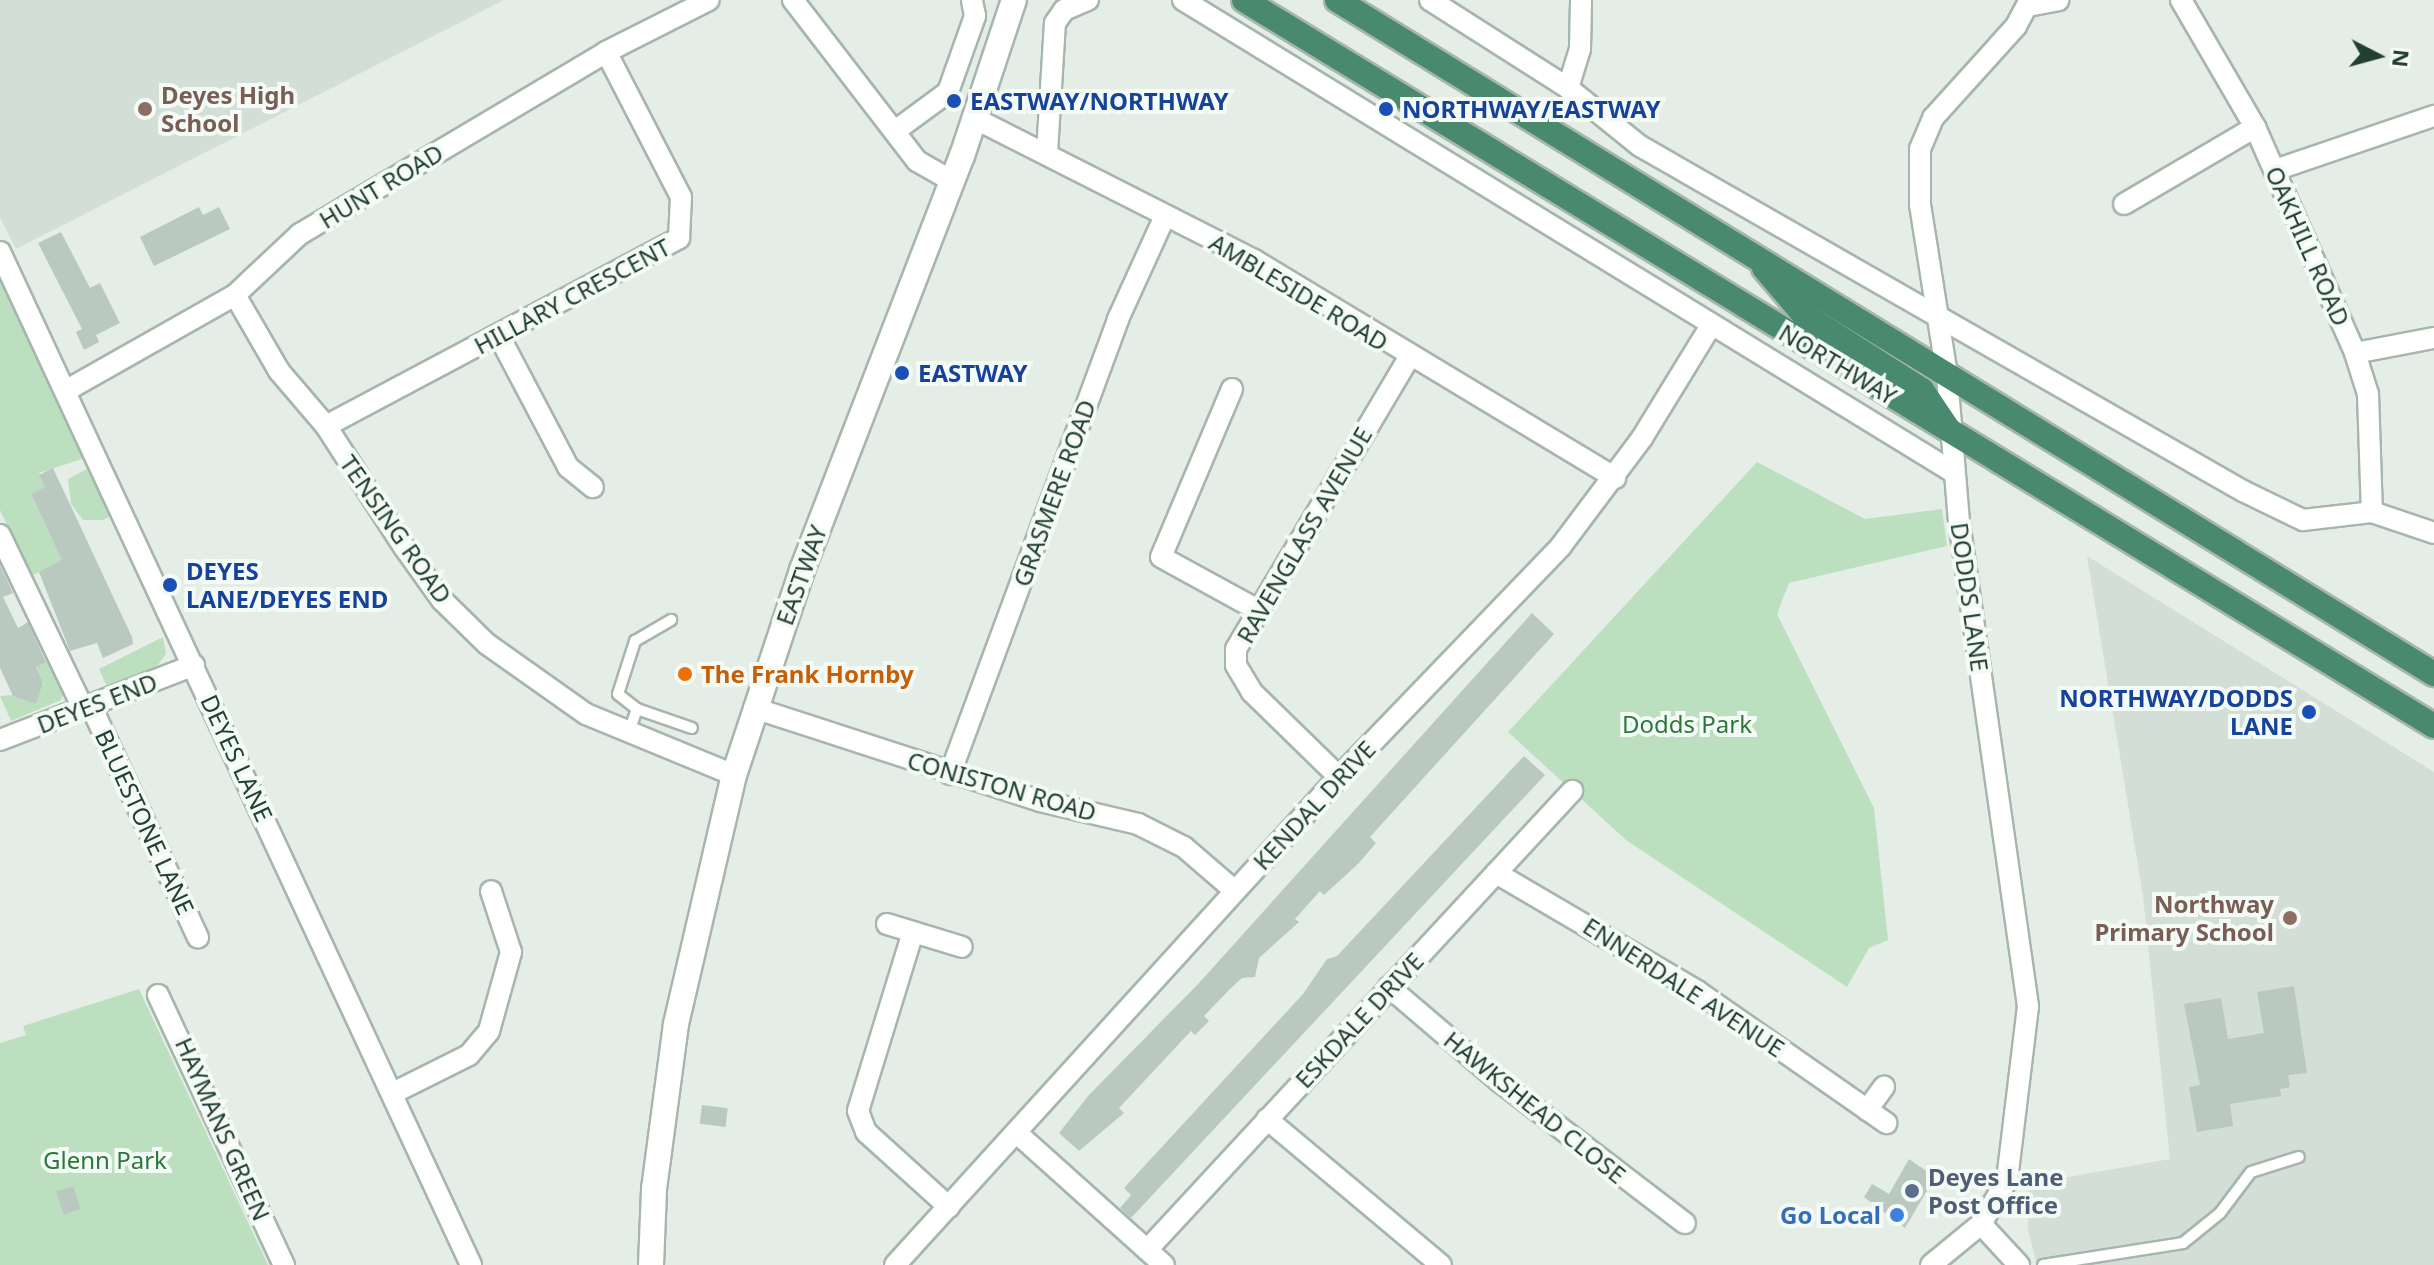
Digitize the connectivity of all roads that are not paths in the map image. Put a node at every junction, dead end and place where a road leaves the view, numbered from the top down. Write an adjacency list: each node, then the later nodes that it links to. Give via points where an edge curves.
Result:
1 (709, 0): 14 (street, HUNT ROAD)
2 (793, 0): 19 (street)
3 (972, 0): 19 (street, via 975,16 948,92)
4 (1014, 0): 17 (street, EASTWAY)
5 (1088, 0): 20 (street, via 1064,10 1055,23)
6 (1183, 0): 29 (street, NORTHWAY)
7 (1244, 0): 38 (highway, NORTHWAY)
8 (1337, 0): 26 (highway, NORTHWAY)
9 (1430, 0): 15 (street)
10 (1581, 0): 15 (street, via 1580,49)
11 (2058, 0): 13 (street)
12 (2181, 0): 18 (street, OAKHILL ROAD)
13 (2029, 3): 28 (street, DODDS LANE, via 1933,118 1920,149)
14 (606, 52): 27 (street, HUNT ROAD, via 300,234); 30 (street, HILLARY CRESCENT, via 681,197 679,238)
15 (1568, 88): 28 (street, via 1640,146)
16 (2434, 116): 21 (street)
17 (976, 119): 20 (street, AMBLESIDE ROAD); 22 (street, EASTWAY)
18 (2255, 127): 21 (street, OAKHILL ROAD); 23 (street)
19 (895, 131): 22 (street, via 917,161)
20 (1047, 153): 24 (street, AMBLESIDE ROAD)
21 (2275, 170): 32 (street, OAKHILL ROAD)
22 (952, 181): 50 (street, EASTWAY)
23 (2124, 204)
24 (1165, 216): 33 (street, AMBLESIDE ROAD, via 1254,260); 56 (street, GRASMERE ROAD, via 1118,319)
25 (0, 252): 36 (street, DEYES LANE)
26 (1755, 257): 34 (highway, NORTHWAY); 38 (highway, via 1804,315 1922,390)
27 (235, 295): 36 (street, HUNT ROAD); 37 (street, TENSING ROAD, via 279,371)
28 (1936, 319): 34 (street, DODDS LANE); 42 (street, via 2303,520)
29 (1710, 327): 39 (street, NORTHWAY); 40 (street, KENDAL DRIVE)
30 (499, 336): 37 (street, HILLARY CRESCENT); 41 (street, via 568,467)
31 (2434, 338): 32 (street)
32 (2355, 353): 42 (street, OAKHILL ROAD, via 2368,394)
33 (1409, 358): 40 (street, AMBLESIDE ROAD); 45 (street, RAVENGLASS AVENUE)
34 (1947, 375): 38 (street, DODDS LANE); 48 (highway, NORTHWAY)
35 (1232, 389): 45 (street, via 1161,557)
36 (67, 390): 47 (street, DEYES LANE)
37 (326, 426): 54 (street, TENSING ROAD, via 442,600 519,671)
38 (1949, 430): 39 (street, DODDS LANE); 52 (highway, NORTHWAY)
39 (1953, 472): 78 (street, DODDS LANE, via 2028,1006 2011,1164)
40 (1615, 478): 58 (street, KENDAL DRIVE, via 1561,546)
41 (593, 487)
42 (2372, 512): 43 (street)
43 (2434, 533)
44 (0, 535): 49 (street, BLUESTONE LANE)
45 (1256, 609): 58 (street, RAVENGLASS AVENUE, via 1236,649 1239,673)
46 (671, 620): 51 (lane, via 635,641 618,694)
47 (194, 665): 49 (street, DEYES END); 70 (street, DEYES LANE)
48 (2434, 674)
49 (87, 707): 55 (street, DEYES END); 65 (street, BLUESTONE LANE)
50 (754, 708): 56 (street, CONISTON ROAD); 57 (street, EASTWAY)
51 (637, 709): 53 (lane); 54 (lane)
52 (2434, 726)
53 (692, 728)
54 (628, 734): 57 (street, TENSING ROAD)
55 (0, 740)
56 (950, 774): 62 (street, CONISTON ROAD, via 1156,831)
57 (734, 775): 82 (street, EASTWAY, via 676,1024 654,1189)
58 (1339, 777): 62 (street, KENDAL DRIVE)
59 (1572, 791): 60 (street, ESKDALE DRIVE)
60 (1496, 873): 67 (street, ESKDALE DRIVE); 71 (street, ENNERDALE AVENUE, via 1697,991)
61 (491, 891): 70 (street, via 511,952 489,1031 469,1055)
62 (1235, 891): 74 (street, KENDAL DRIVE)
63 (887, 924): 64 (street)
64 (913, 932): 66 (street); 76 (street, via 858,1111 866,1132)
65 (198, 938)
66 (962, 947)
67 (1389, 987): 72 (street, ESKDALE DRIVE); 77 (street, HAWKSHEAD CLOSE, via 1499,1081)
68 (158, 995): 80 (street, HAYMANS GREEN)
69 (1884, 1087): 71 (street)
70 (393, 1093): 81 (street, DEYES LANE)
71 (1867, 1110): 73 (street, ENNERDALE AVENUE)
72 (1267, 1119): 79 (street, ESKDALE DRIVE); 85 (street)
73 (1886, 1123)
74 (1018, 1134): 76 (street, KENDAL DRIVE); 79 (street)
75 (2299, 1157): 88 (lane, via 2251,1172 2220,1213 2183,1243)
76 (949, 1207): 83 (street, KENDAL DRIVE)
77 (1685, 1223)
78 (1981, 1224): 86 (street); 87 (street)
79 (1147, 1250): 84 (street)
80 (284, 1265)
81 (471, 1265)
82 (651, 1265)
83 (895, 1265)
84 (1164, 1265)
85 (1441, 1265)
86 (1931, 1265)
87 (2019, 1265)
88 (2043, 1265)

